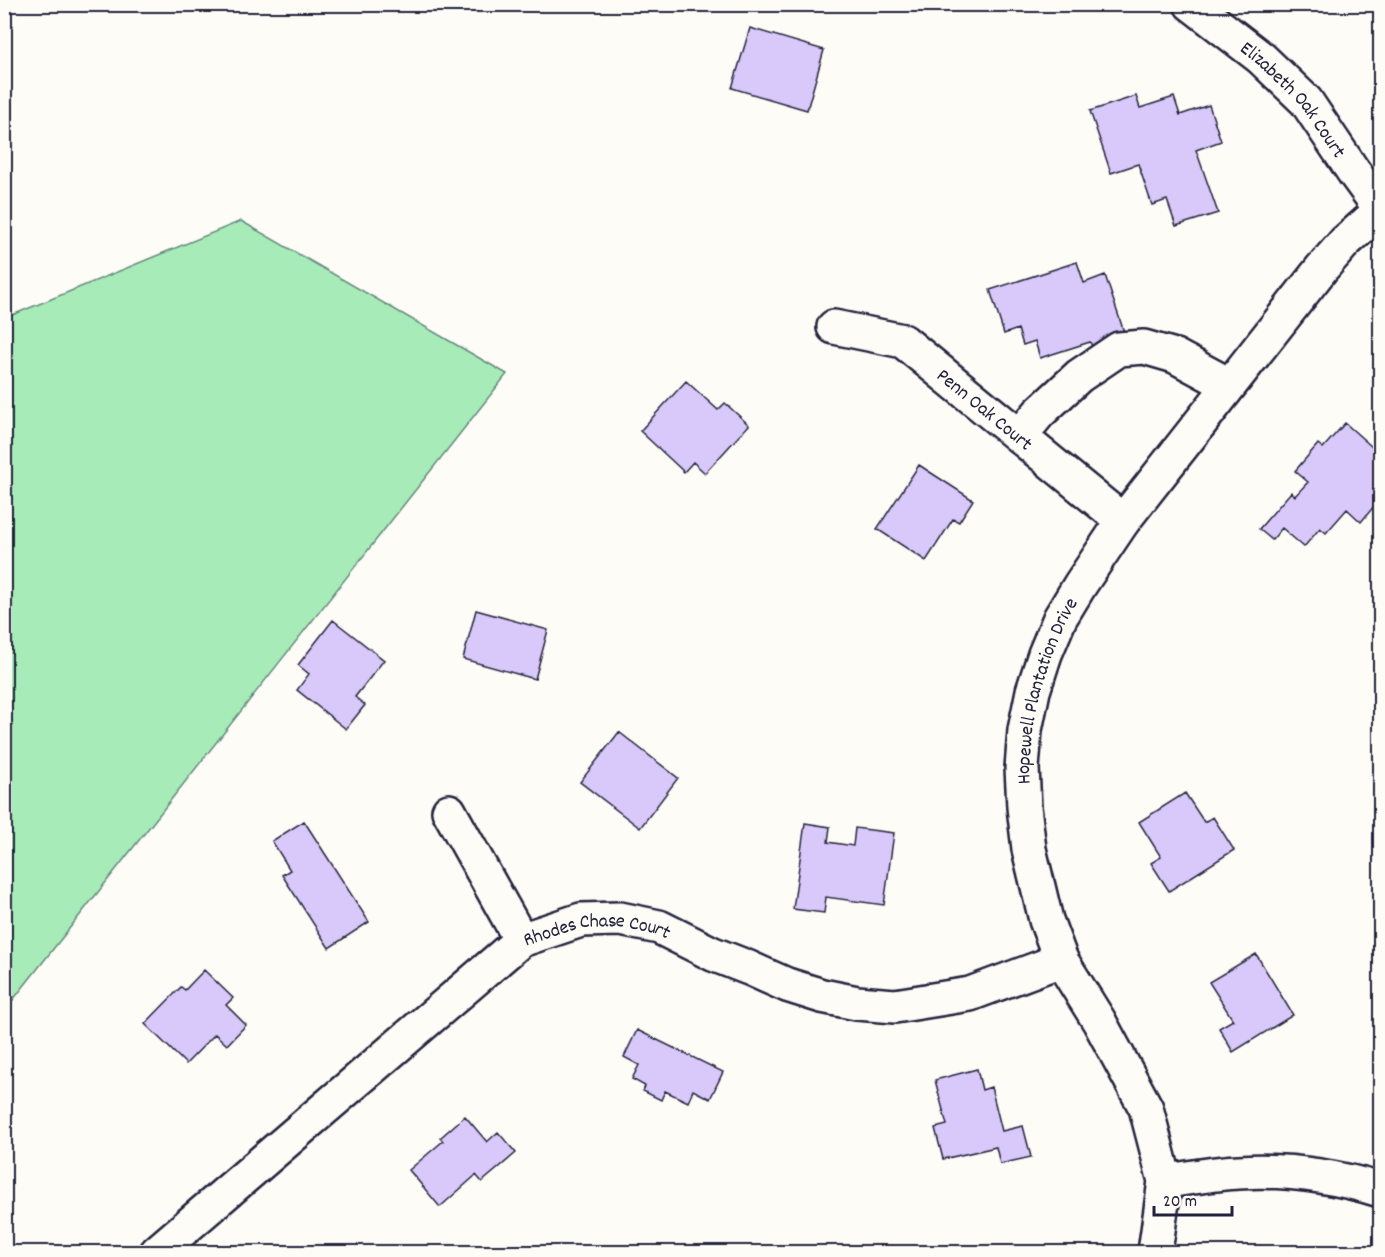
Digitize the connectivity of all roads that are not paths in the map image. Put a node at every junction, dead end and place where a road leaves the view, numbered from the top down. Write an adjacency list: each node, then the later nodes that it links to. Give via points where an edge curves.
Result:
1 (1191, 4): 2 (street, Elizabeth Oak Court, via 1261,58 1306,101)
2 (1380, 209): 4 (street, Hopewell Plantation Drive, via 1322,268)
3 (834, 327): 5 (street, Penn Oak Court, via 903,341)
4 (1229, 385): 5 (street, via 1175,356 1144,347 1119,349 1079,376); 6 (street, Hopewell Plantation Drive)
5 (1020, 436): 6 (street, Penn Oak Court)
6 (1123, 521): 9 (street, Hopewell Plantation Drive, via 1060,618 1036,682 1025,730 1022,768 1029,849 1046,920)
7 (449, 811): 8 (street)
8 (520, 940): 9 (street, Rhodes Chase Court, via 581,920 620,919 658,927 787,985 857,1003 895,1006 970,994); 12 (street, Rhodes Chase Court)
9 (1061, 960): 10 (street, Hopewell Plantation Drive, via 1146,1108)
10 (1165, 1180): 11 (street, via 1277,1171 1317,1174); 13 (street, Hopewell Plantation Drive)
11 (1380, 1190)
12 (157, 1252)
13 (1155, 1252)

